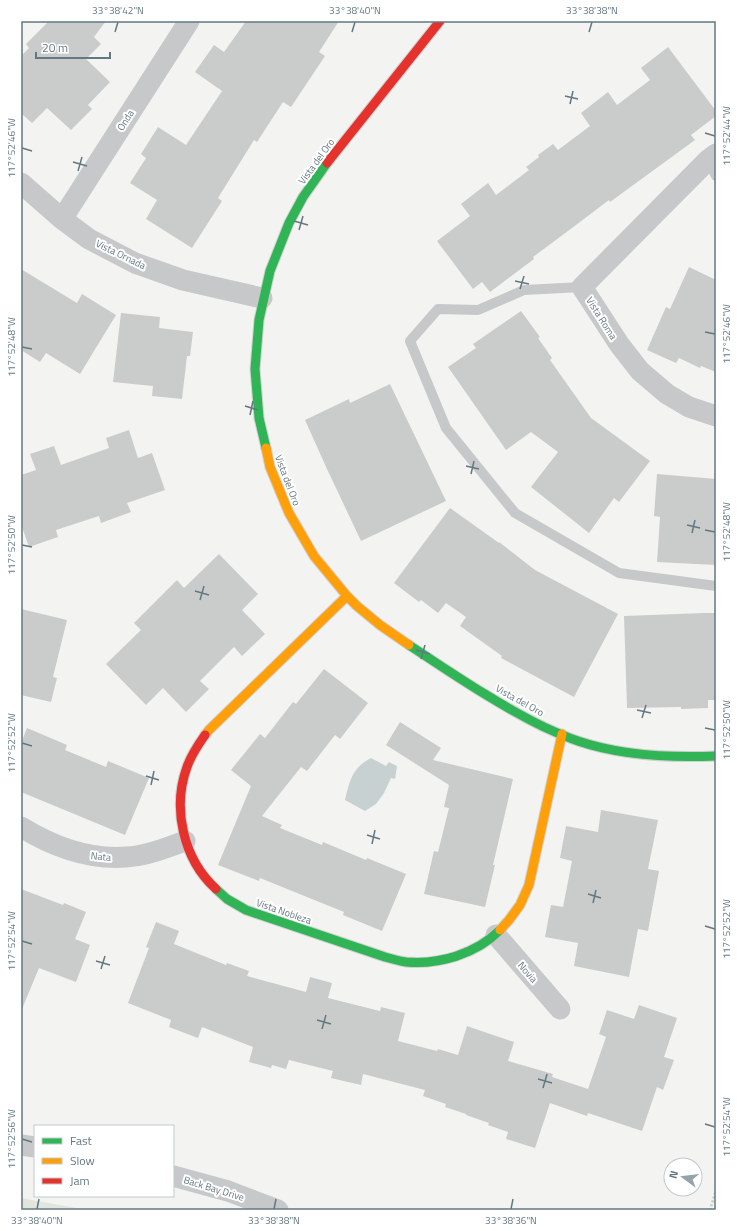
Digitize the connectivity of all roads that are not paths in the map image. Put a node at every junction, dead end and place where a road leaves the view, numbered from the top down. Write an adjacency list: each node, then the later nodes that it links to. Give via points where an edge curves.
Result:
1 (189, 21): 5 (street, Onda)
2 (440, 21): 7 (street, Vista del Oro, via 315,178 276,251)
3 (713, 163): 6 (street, Vista Roma)
4 (21, 183): 5 (street, Vista Ornada)
5 (62, 219): 7 (street, Vista Ornada, via 89,239 135,263 183,280)
6 (582, 287): 8 (street, Vista Roma, via 640,371 666,394 689,407); 9 (lane, via 524,290 478,310 438,310 410,341 446,428 515,513 619,573)
7 (262, 298): 10 (street, Vista del Oro, via 255,348 256,399 264,449 281,498 305,543)
8 (716, 416)
9 (716, 586)
10 (347, 596): 11 (street, Vista del Oro, via 390,633 516,713); 14 (street, Vista Nobleza, via 209,730 195,749 185,771 180,794 180,818)
11 (562, 734): 12 (street, Vista del Oro, via 616,750 653,756); 15 (street, Vista Nobleza, via 528,885 519,907)
12 (716, 756)
13 (21, 827): 14 (street, Nata, via 68,850 96,857 126,857)
14 (185, 842): 15 (street, Vista Nobleza, via 208,882 226,898 246,910 385,957 408,962 434,962 455,958)
15 (496, 935): 16 (street, Novia)
16 (560, 1009)
17 (21, 1145): 18 (street)
18 (34, 1148)
19 (174, 1176): 20 (street, Back Bay Drive, via 228,1191)
20 (278, 1210)

